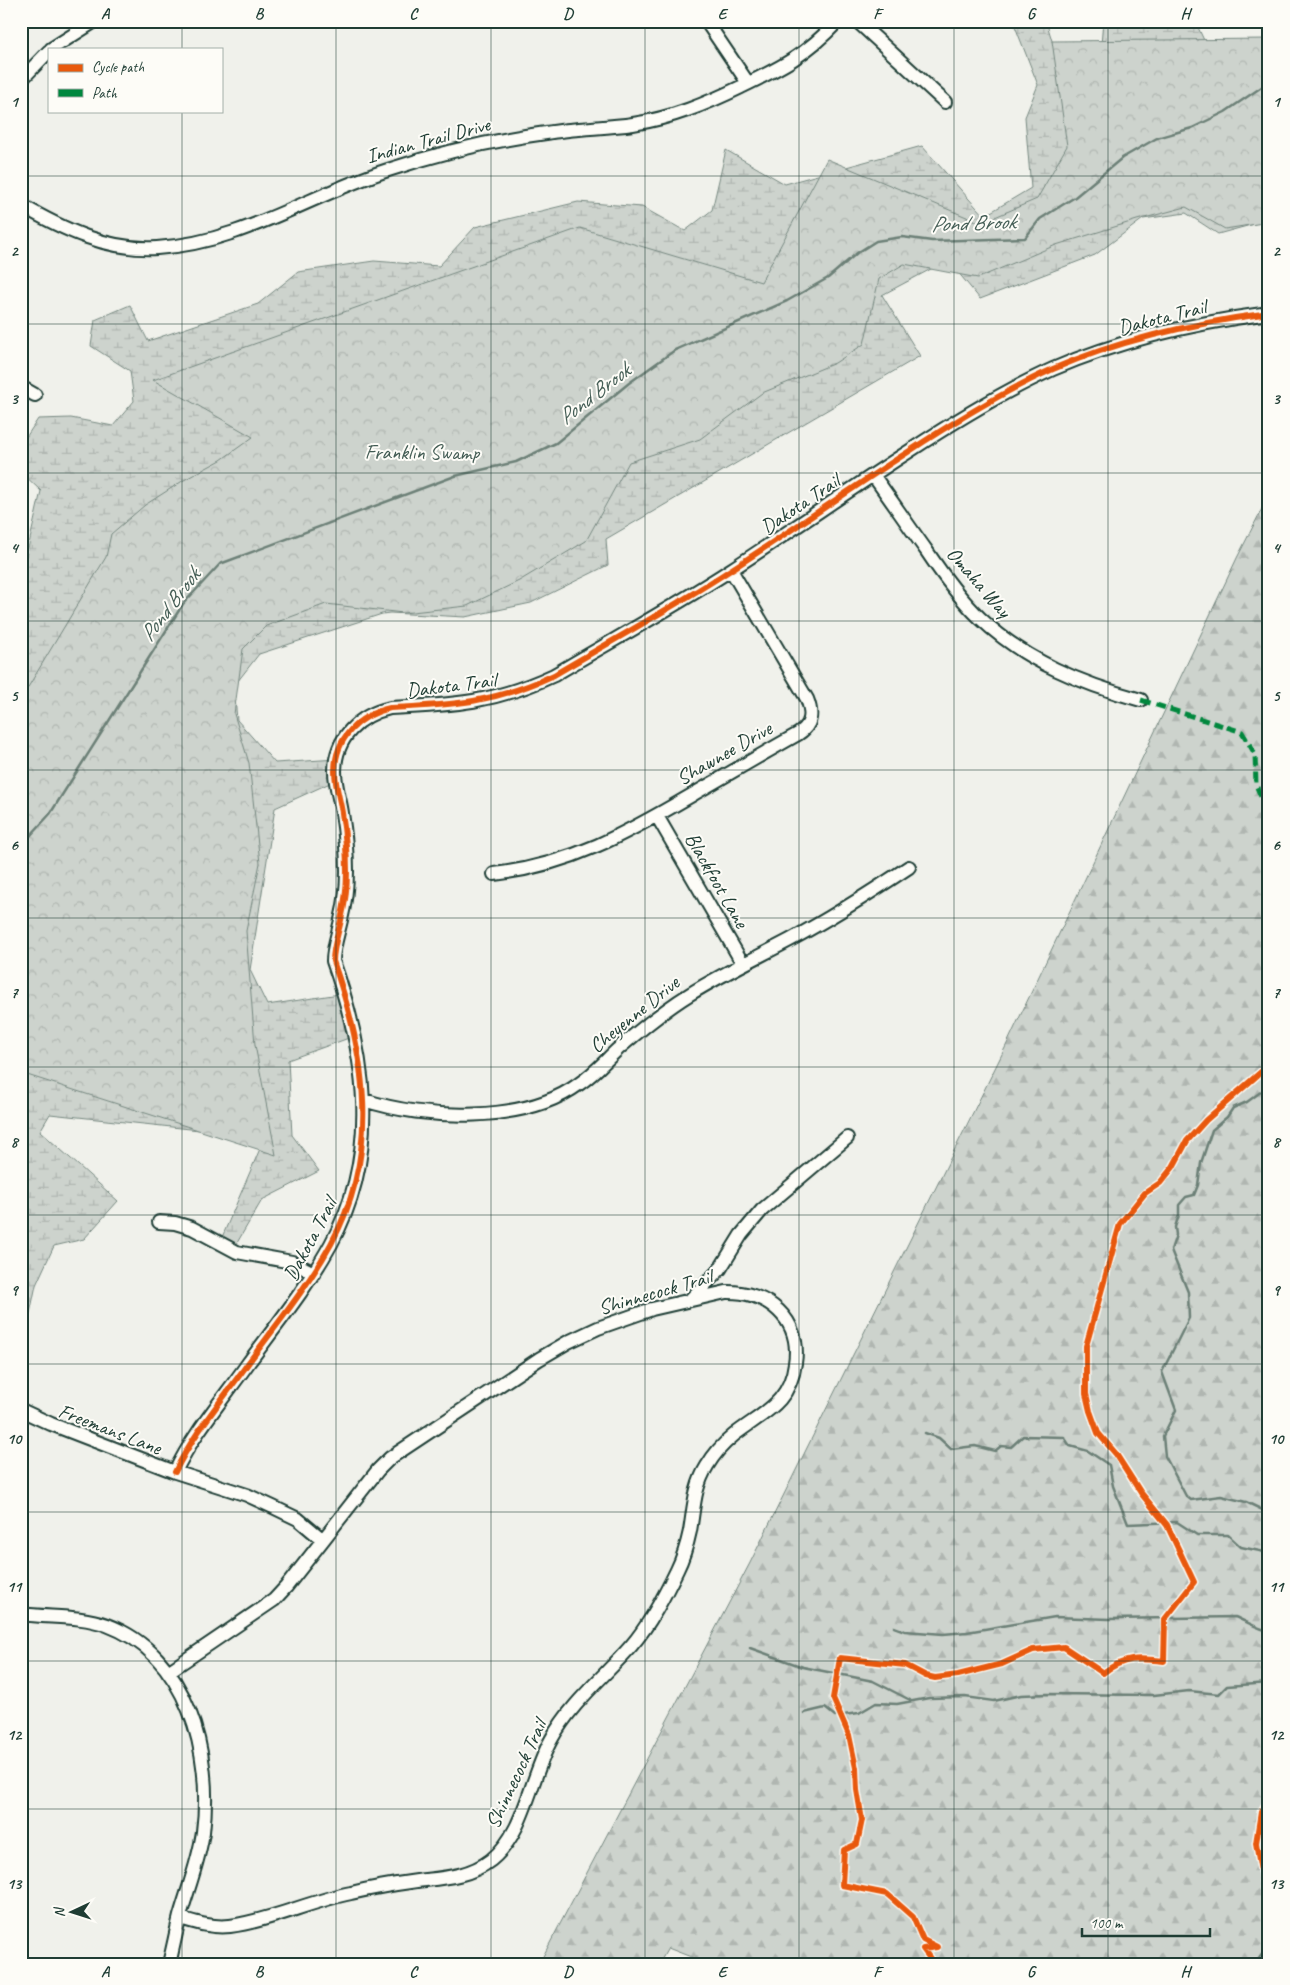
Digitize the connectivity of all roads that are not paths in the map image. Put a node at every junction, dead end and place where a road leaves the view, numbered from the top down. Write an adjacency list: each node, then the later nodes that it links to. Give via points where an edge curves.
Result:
1 (95, 21): 5 (street)
2 (706, 21): 8 (street)
3 (838, 21): 8 (street, Indian Trail Drive, via 793,60)
4 (857, 21): 9 (street)
5 (53, 48)
6 (48, 52): 7 (street)
7 (21, 80)
8 (748, 83): 10 (street, Indian Trail Drive, via 706,104 659,119 547,132 430,157 345,185 255,226 204,242 155,248 115,245 79,234)
9 (945, 102)
10 (21, 204)
11 (1269, 313): 14 (street, Dakota Trail, via 1163,332 1054,368 970,412)
12 (21, 387): 13 (street)
13 (35, 395)
14 (873, 475): 15 (street, Dakota Trail); 16 (street, Omaha Way, via 950,584 998,635 1061,673)
15 (730, 570): 17 (street, Shawnee Drive, via 806,699 812,716 798,734); 21 (street, Dakota Trail, via 554,675 530,686 466,704 379,710 359,721 344,738 338,749 335,772 347,871 333,962 353,1022)
16 (1141, 700)
17 (656, 816): 19 (street, Shawnee Drive, via 560,861); 20 (street, Blackfoot Lane)
18 (909, 868): 20 (street, Cheyenne Drive, via 834,915)
19 (494, 874)
20 (743, 964): 21 (street, Cheyenne Drive, via 665,1010 590,1076 548,1101 499,1112 448,1115)
21 (364, 1100): 24 (street, Dakota Trail, via 361,1152 350,1196 332,1242)
22 (847, 1138): 25 (street, via 762,1210 720,1268)
23 (159, 1222): 24 (street, via 175,1222 237,1252 292,1262)
24 (314, 1273): 27 (street, Dakota Trail, via 192,1441)
25 (691, 1299): 28 (street, Shinnecock Trail, via 598,1328 539,1359 490,1391 390,1458); 31 (street, Shinnecock Trail, via 738,1292 770,1303 792,1331 796,1350 793,1373 773,1407 724,1444 706,1468 695,1494 687,1545 670,1585 641,1633 560,1725 543,1756 515,1828 500,1851 479,1868 456,1876 351,1892 233,1926 208,1926)
26 (21, 1410): 27 (street, Freemans Lane)
27 (175, 1472): 28 (street, Freemans Lane, via 274,1507 298,1519)
28 (323, 1540): 30 (street, Shinnecock Trail, via 274,1600)
29 (21, 1614): 30 (street, via 74,1617 108,1625 138,1642)
30 (168, 1672): 31 (street, via 188,1707 196,1729 205,1785 199,1855)
31 (180, 1918): 32 (street)
32 (169, 1964)

